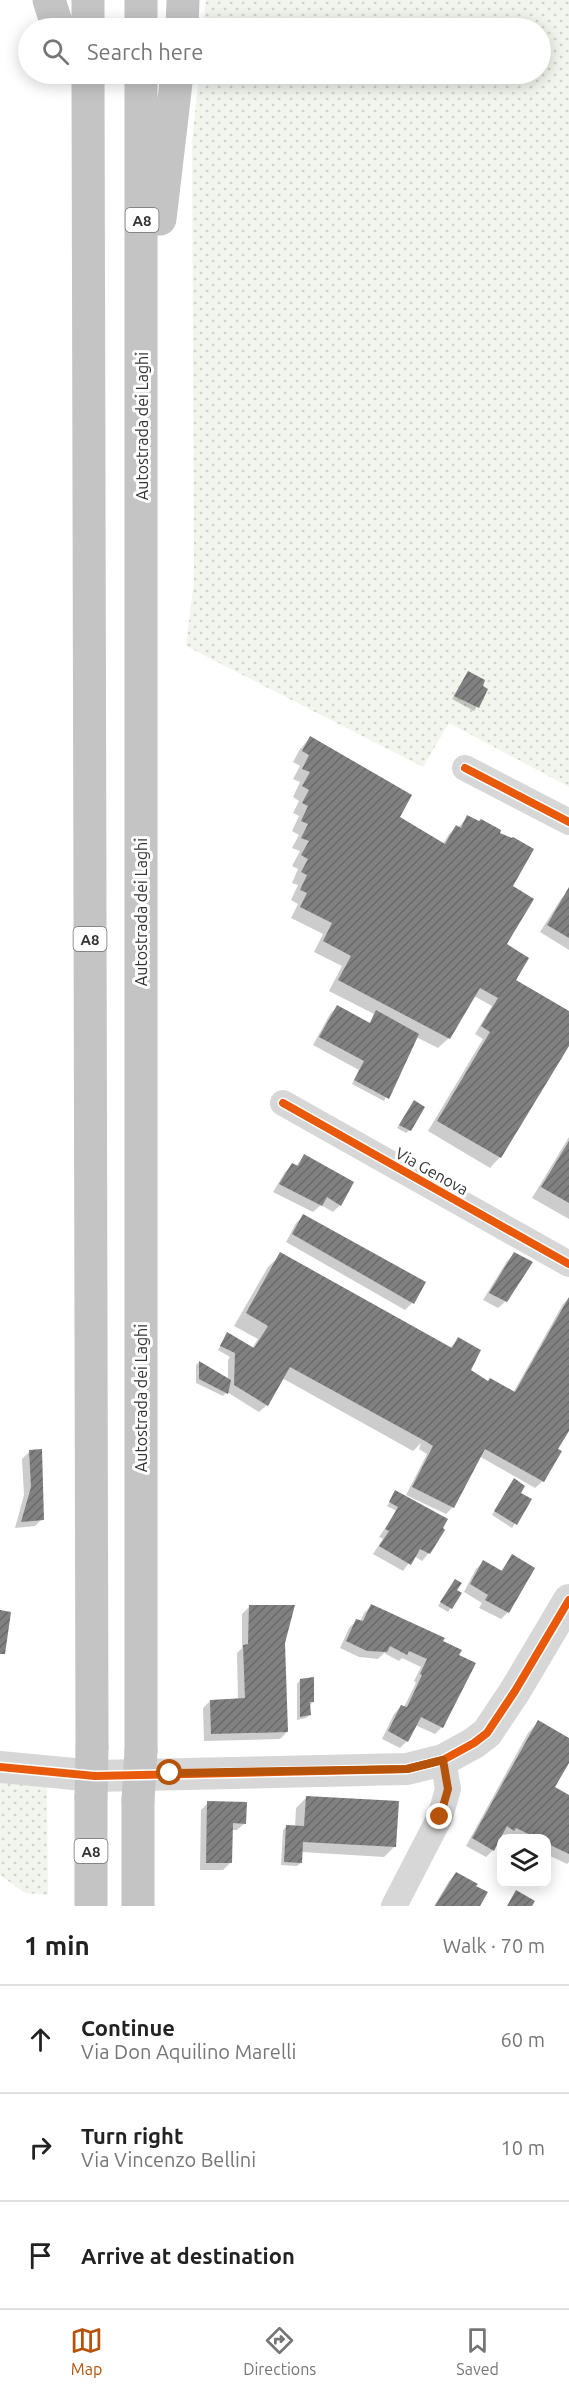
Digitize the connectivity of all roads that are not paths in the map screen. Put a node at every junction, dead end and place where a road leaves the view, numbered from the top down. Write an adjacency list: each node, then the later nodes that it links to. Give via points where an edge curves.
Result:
1 (49, 0): 5 (highway)
2 (88, 0): 6 (highway)
3 (141, 0): 7 (highway)
4 (183, 0): 8 (highway)
5 (55, 18)
6 (88, 18)
7 (141, 18)
8 (182, 18)
9 (74, 84): 13 (highway)
10 (88, 84): 13 (highway, A8)
11 (141, 84): 14 (highway, Autostrada dei Laghi / A8)
12 (176, 84): 14 (highway)
13 (88, 130): 22 (highway, A8, bridge)
14 (142, 367): 23 (highway, Autostrada dei Laghi / A8, bridge)
15 (465, 768): 16 (street)
16 (569, 822)
17 (283, 1103): 18 (street, Via Genova)
18 (569, 1264)
19 (569, 1600): 20 (street, via 487,1732)
20 (443, 1760): 21 (street, via 407,1769 95,1776); 24 (street, via 448,1789 440,1817)
21 (0, 1767)
22 (91, 1906)
23 (138, 1906)
24 (394, 1906)

